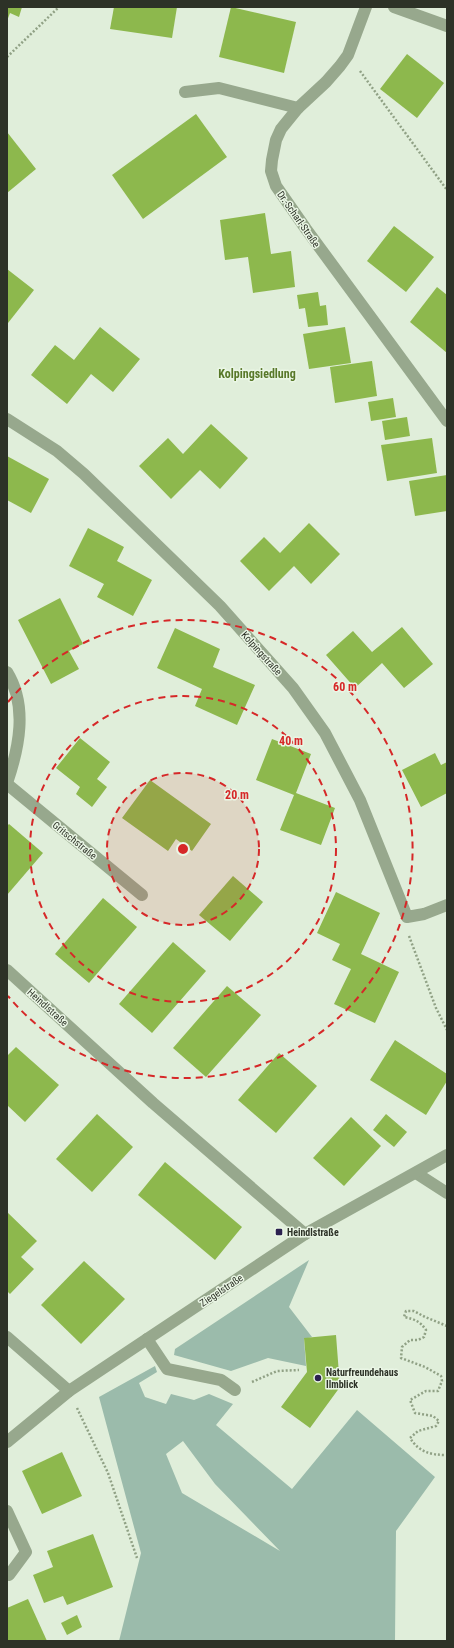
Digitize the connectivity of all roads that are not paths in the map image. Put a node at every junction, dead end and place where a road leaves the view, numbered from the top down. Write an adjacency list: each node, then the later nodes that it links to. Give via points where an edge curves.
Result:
1 (366, 7): 5 (street, Dr.-Scharl-Straße, via 348,54 326,82)
2 (394, 7): 3 (street)
3 (447, 26)
4 (185, 92): 5 (street, via 219,88)
5 (298, 108): 7 (street, Dr.-Scharl-Straße, via 281,129 276,140 271,171 276,186)
6 (7, 419): 11 (street, Kolpingstraße, via 57,452 84,474 220,606 293,688 325,733 360,800 406,918)
7 (447, 421)
8 (7, 672): 9 (street, Gritschstraße, via 18,699 20,723)
9 (7, 784): 10 (street, Gritschstraße)
10 (142, 895)
11 (447, 905)
12 (7, 970): 16 (street, Heindlstraße, via 154,1103)
13 (447, 1155): 14 (street, Ziegelstraße)
14 (416, 1173): 15 (street); 16 (street, Ziegelstraße)
15 (447, 1193)
16 (305, 1234): 18 (street, Ziegelstraße)
17 (7, 1336): 20 (street)
18 (147, 1339): 19 (street, via 167,1369 221,1380); 20 (street, Ziegelstraße)
19 (235, 1390)
20 (69, 1391): 21 (street, Ziegelstraße)
21 (7, 1442)
22 (7, 1512): 23 (street, via 26,1552)
23 (9, 1575)

